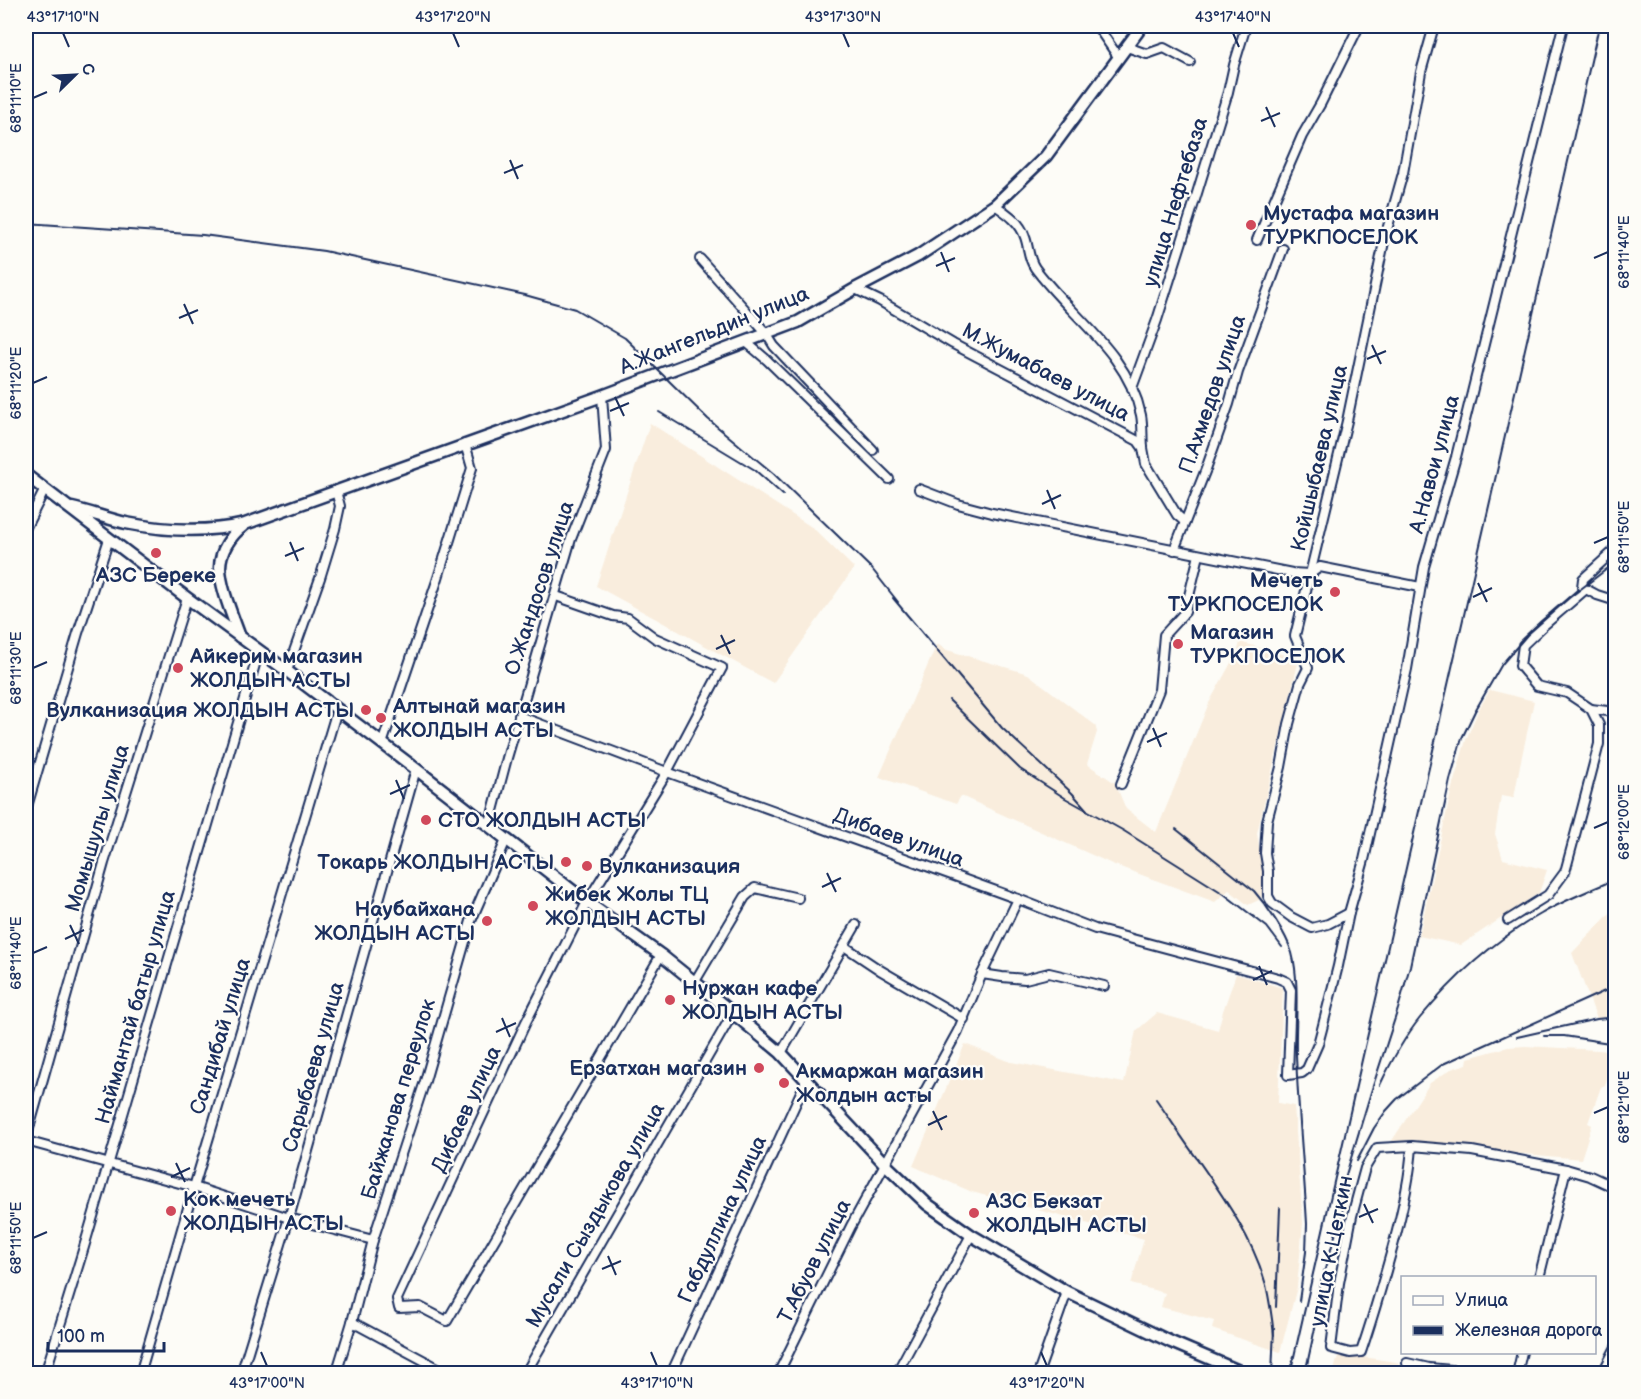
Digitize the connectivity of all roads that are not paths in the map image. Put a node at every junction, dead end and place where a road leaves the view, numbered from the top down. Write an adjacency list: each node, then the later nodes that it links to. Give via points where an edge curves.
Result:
1 (1097, 26): 8 (street)
2 (1142, 26): 7 (main road, А.Жангельдин улица)
3 (1246, 26): 17 (street, улица Нефтебаза, via 1157,320)
4 (1359, 26): 11 (street, via 1302,136)
5 (1434, 26): 35 (street, Койшыбаева улица, via 1421,72 1404,173 1385,237)
6 (1563, 26): 36 (street, А.Навои улица)
7 (1128, 47): 8 (main road, А.Жангельдин улица); 9 (street, via 1147,54 1164,48)
8 (1119, 58): 10 (main road, А.Жангельдин улица, via 1046,156)
9 (1190, 62)
10 (995, 205): 14 (main road, А.Жангельдин улица, via 918,256); 17 (street, via 1014,217 1025,236 1030,261 1048,286 1116,358)
11 (1257, 240)
12 (1283, 249): 28 (street, П.Ахмедов улица)
13 (700, 259): 15 (street)
14 (855, 289): 15 (main road, А.Жангельдин улица, via 798,322); 20 (street, М.Жумабаев улица, via 1138,441)
15 (766, 333): 16 (main road, А.Жангельдин улица); 21 (street)
16 (746, 342): 18 (main road, А.Жангельдин улица); 23 (street)
17 (1131, 388): 20 (street, via 1141,415)
18 (602, 396): 19 (main road, А.Жангельдин улица); 38 (street, О.Жандосов улица, via 606,450 571,539)
19 (465, 444): 26 (main road, А.Жангельдин улица); 48 (street, via 472,468)
20 (1143, 448): 28 (street, М.Жумабаев улица, via 1146,464)
21 (873, 450)
22 (26, 475): 24 (main road)
23 (889, 479)
24 (45, 489): 27 (main road); 30 (street)
25 (919, 489): 33 (street, via 992,513)
26 (336, 491): 29 (main road, А.Жангельдин улица); 43 (street, via 340,506 335,529)
27 (69, 507): 29 (main road, А.Жангельдин улица, via 163,529 222,529); 31 (main road)
28 (1185, 522): 33 (street, П.Ахмедов улица)
29 (245, 524): 41 (main road, via 227,543 220,566)
30 (26, 528)
31 (109, 539): 39 (main road); 52 (street)
32 (1616, 549): 37 (street, via 1583,579 1582,587)
33 (1174, 550): 34 (street)
34 (1199, 555): 35 (street); 51 (street, via 1185,612 1164,635 1159,690)
35 (1310, 574): 36 (street, via 1320,567); 58 (street, Койшыбаева улица, via 1295,636 1308,668 1299,684 1267,821 1268,896 1277,908 1312,928)
36 (1420, 587): 58 (street, А.Навои улица, via 1407,669 1364,860)
37 (1586, 589): 40 (street); 44 (street, via 1523,645 1520,666 1537,686 1567,693)
38 (556, 596): 47 (street, О.Жандосов улица); 50 (street, Дибаев улица, via 628,618 655,638 722,668)
39 (187, 598): 41 (main road); 71 (street, Момышулы улица, via 104,863)
40 (1616, 601)
41 (240, 637): 42 (main road)
42 (259, 651): 43 (main road); 73 (street, Наймантай батыр улица)
43 (287, 671): 45 (main road)
44 (1591, 709): 46 (street); 59 (street, via 1599,725 1599,744 1565,872 1548,895)
45 (337, 710): 48 (main road); 76 (street, Сандибай улица)
46 (1616, 712)
47 (519, 716): 50 (street, Дибаев улица); 53 (street, О.Жандосов улица)
48 (382, 744): 49 (main road)
49 (416, 769): 53 (main road); 78 (street, Сарыбаева улица)
50 (667, 772): 56 (street, Дибаев улица); 57 (street, Дибаев улица)
51 (1121, 784)
52 (26, 810)
53 (489, 826): 54 (main road)
54 (506, 840): 57 (main road); 80 (street, Байжанова переулок, via 471,921 425,1081)
55 (798, 898): 65 (street, via 755,888 745,897)
56 (1018, 899): 63 (street); 64 (street, Дибаев улица, via 1095,929)
57 (587, 902): 62 (main road); 62 (street, Дибаев улица, via 469,1142 397,1299 399,1308 420,1307 447,1321)
58 (1348, 913): 64 (street, А.Навои улица, via 1322,1029 1302,1073 1288,1075 1291,990 1287,982)
59 (1508, 920)
60 (856, 925): 61 (street)
61 (844, 946): 68 (street); 69 (street)
62 (661, 955): 65 (main road)
63 (982, 974): 66 (street, via 1025,979 1048,973); 68 (street)
64 (1273, 977)
65 (694, 983): 67 (main road)
66 (1104, 986)
67 (733, 1013): 69 (main road); 92 (street, Мусали Сыздыкова улица)
68 (964, 1019): 74 (street)
69 (780, 1053): 70 (main road)
70 (807, 1079): 74 (main road); 93 (street, Габдуллина улица)
71 (26, 1140): 73 (street)
72 (1412, 1146): 72 (street, улица К.Цеткин, via 1402,1211 1361,1352 1331,1348 1339,1283 1365,1168 1377,1148); 75 (street, via 1472,1151)
73 (108, 1165): 76 (street); 87 (street, Наймантай батыр улица)
74 (886, 1165): 79 (main road, via 927,1204); 94 (street, Т.Абуов улица, via 851,1226)
75 (1566, 1169): 77 (street); 81 (street)
76 (194, 1188): 78 (street); 88 (street, Сандибай улица)
77 (1616, 1188)
78 (289, 1218): 80 (street); 89 (street, Сарыбаева улица)
79 (971, 1235): 82 (main road); 95 (street)
80 (373, 1240): 83 (street, Байжанова переулок)
81 (1539, 1276)
82 (1067, 1292): 96 (street); 97 (main road)
83 (352, 1322): 90 (street, Байжанова переулок); 91 (street)
84 (1616, 1347): 100 (street)
85 (1522, 1354): 99 (street)
86 (1407, 1363): 98 (street)
87 (45, 1374)
88 (140, 1374)
89 (242, 1374)
90 (336, 1374)
91 (449, 1374)
92 (525, 1374)
93 (670, 1374)
94 (778, 1374)
95 (896, 1374)
96 (1038, 1374)
97 (1246, 1374)
98 (1497, 1374)
99 (1517, 1374)
100 (1602, 1374)

